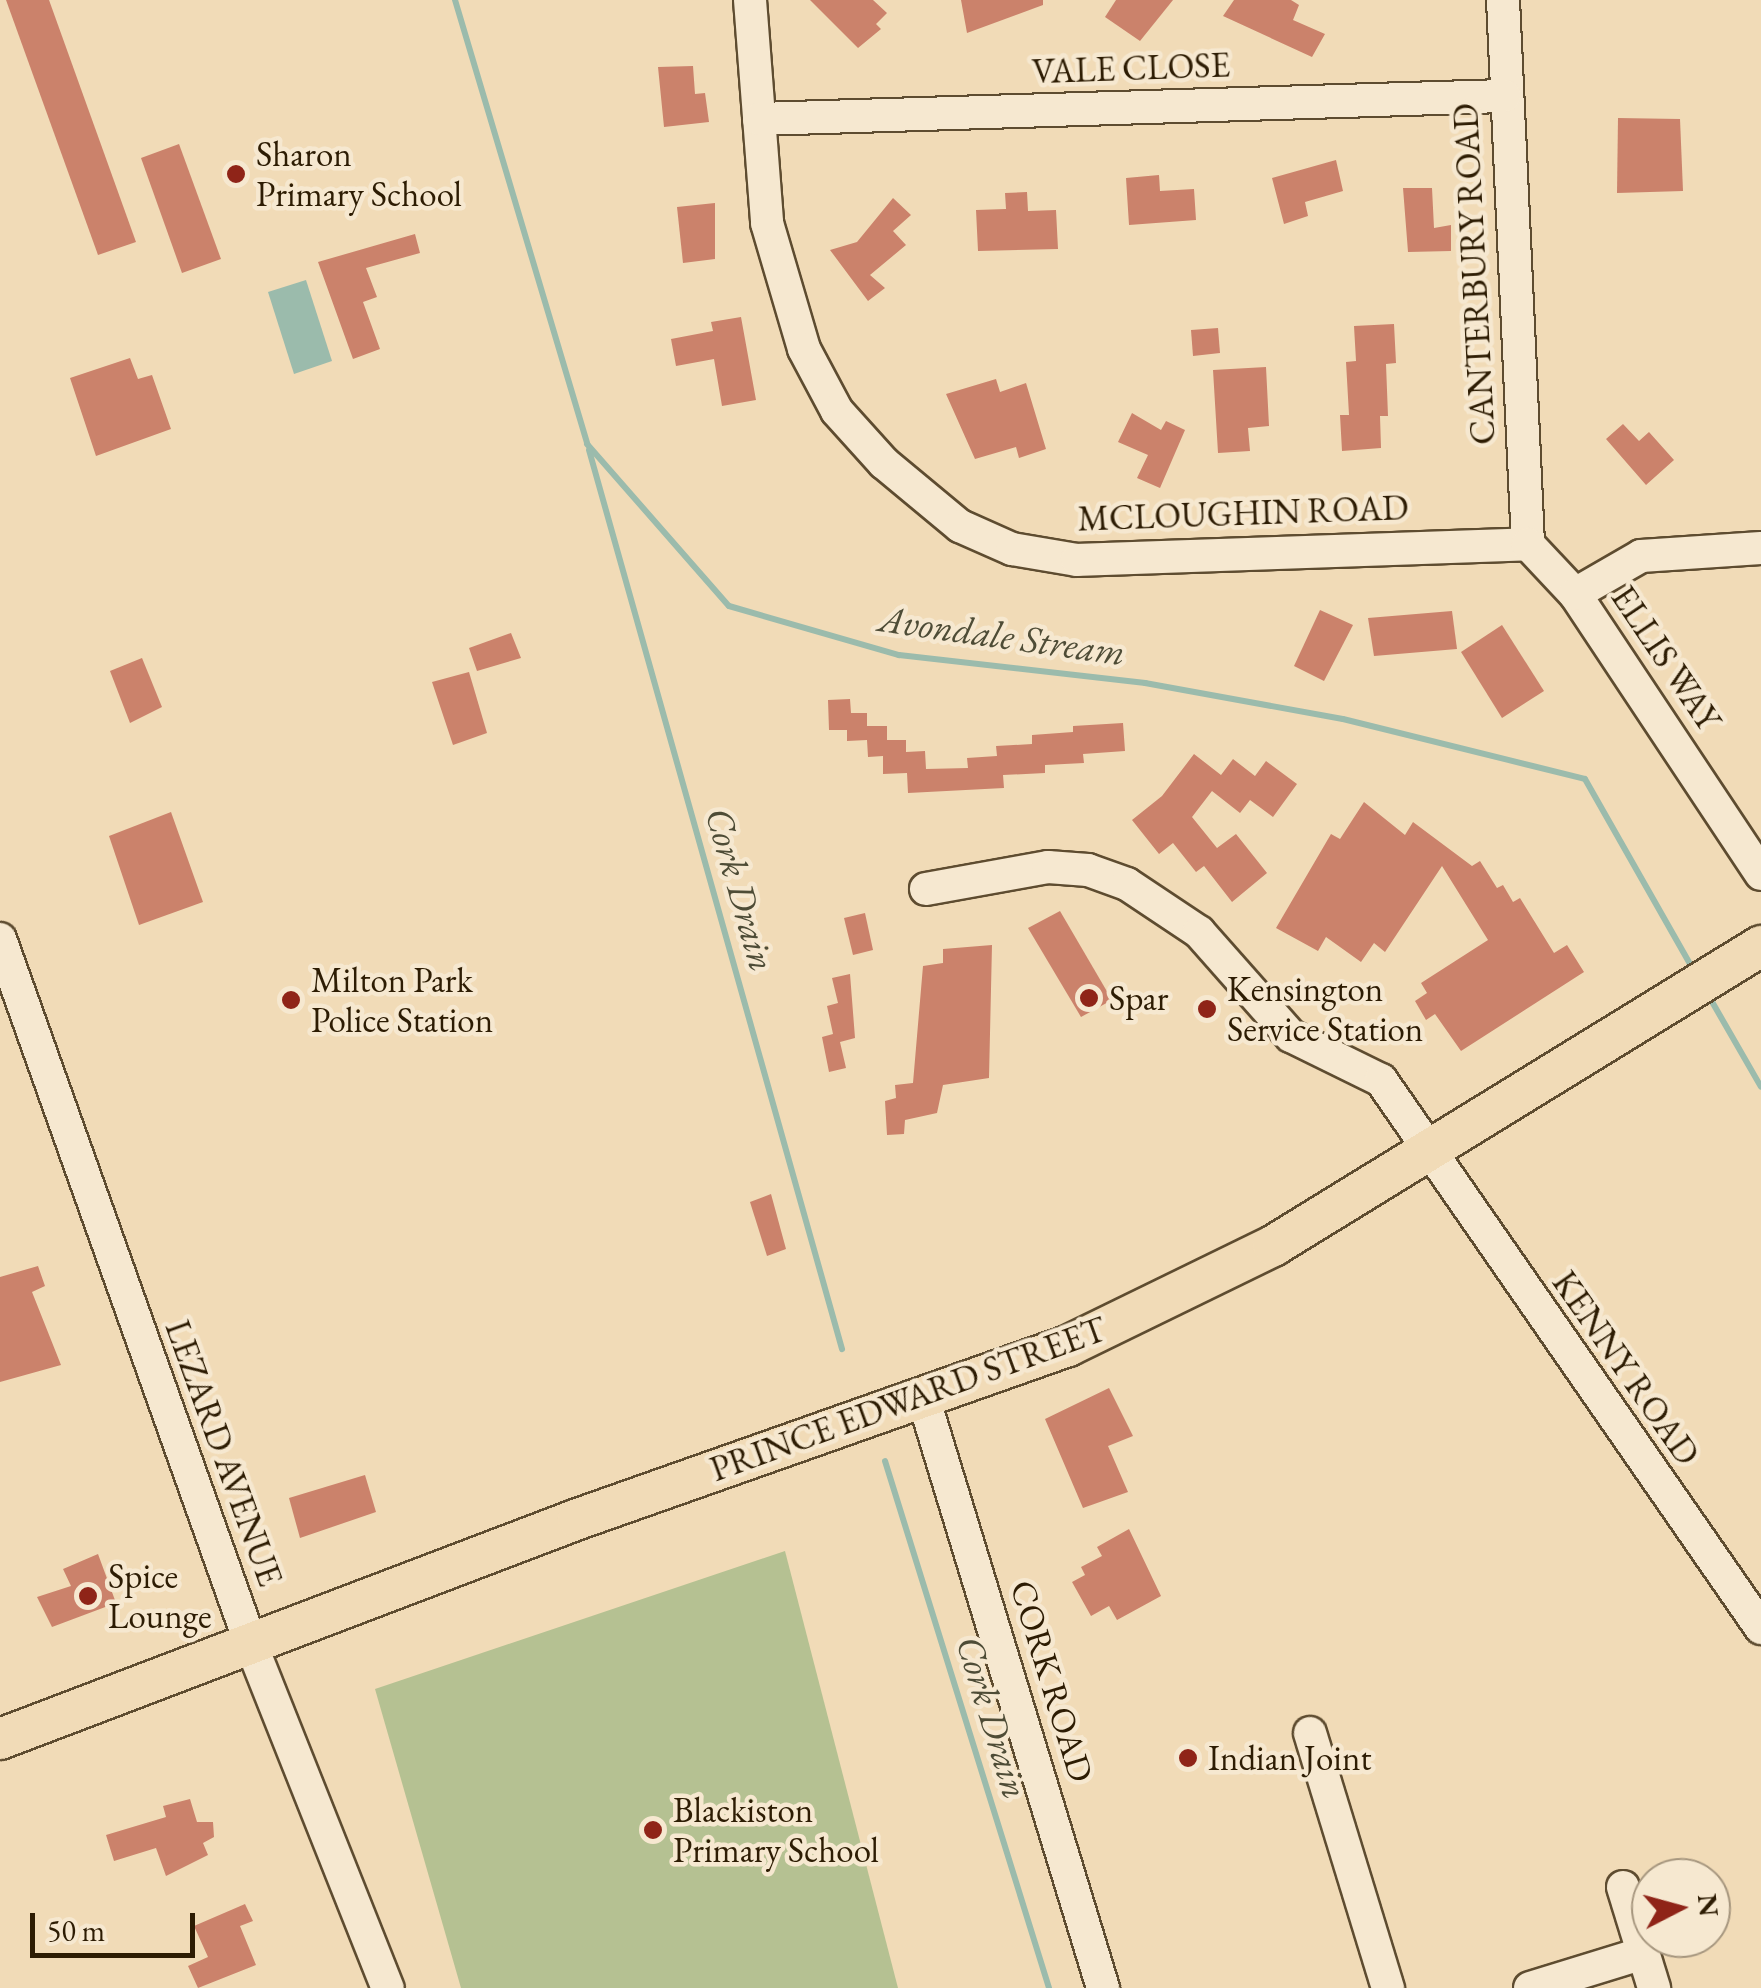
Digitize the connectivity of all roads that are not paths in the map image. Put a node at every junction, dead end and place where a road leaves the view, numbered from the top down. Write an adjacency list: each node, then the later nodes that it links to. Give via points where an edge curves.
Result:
1 (750, 0): 5 (street, MCLOUGHIN ROAD)
2 (1503, 0): 3 (street); 4 (street, CANTERBURY ROAD)
3 (1527, 0)
4 (1506, 96): 5 (street, VALE CLOSE); 6 (street, CANTERBURY ROAD)
5 (760, 119): 6 (street, MCLOUGHIN ROAD, via 768,223 804,349 837,412 884,463 960,526 1012,550 1077,560)
6 (1528, 544): 8 (street, ELLIS WAY)
7 (1761, 548): 8 (street, via 1641,556)
8 (1574, 594): 9 (street, ELLIS WAY)
9 (1761, 874)
10 (926, 889): 13 (street, KENNY ROAD, via 1048,867 1088,870 1127,884 1200,932 1292,1036 1381,1080)
11 (0, 939): 16 (street, LEZARD AVENUE)
12 (1745, 957): 13 (main road, PRINCE EDWARD STREET)
13 (1431, 1150): 14 (main road, PRINCE EDWARD STREET, via 1197,1286 1068,1346); 15 (street, KENNY ROAD)
14 (923, 1397): 16 (main road, PRINCE EDWARD STREET, via 578,1519); 24 (street, CORK ROAD)
15 (1761, 1628)
16 (252, 1647): 18 (main road, PRINCE EDWARD STREET); 23 (street, LEZARD AVENUE)
17 (1310, 1733): 25 (street)
18 (0, 1739)
19 (1623, 1887): 20 (street)
20 (1631, 1912)
21 (1631, 1957): 26 (street)
22 (1645, 1958): 27 (street)
23 (388, 1988)
24 (1102, 1988)
25 (1388, 1988)
26 (1530, 1988)
27 (1654, 1988)

